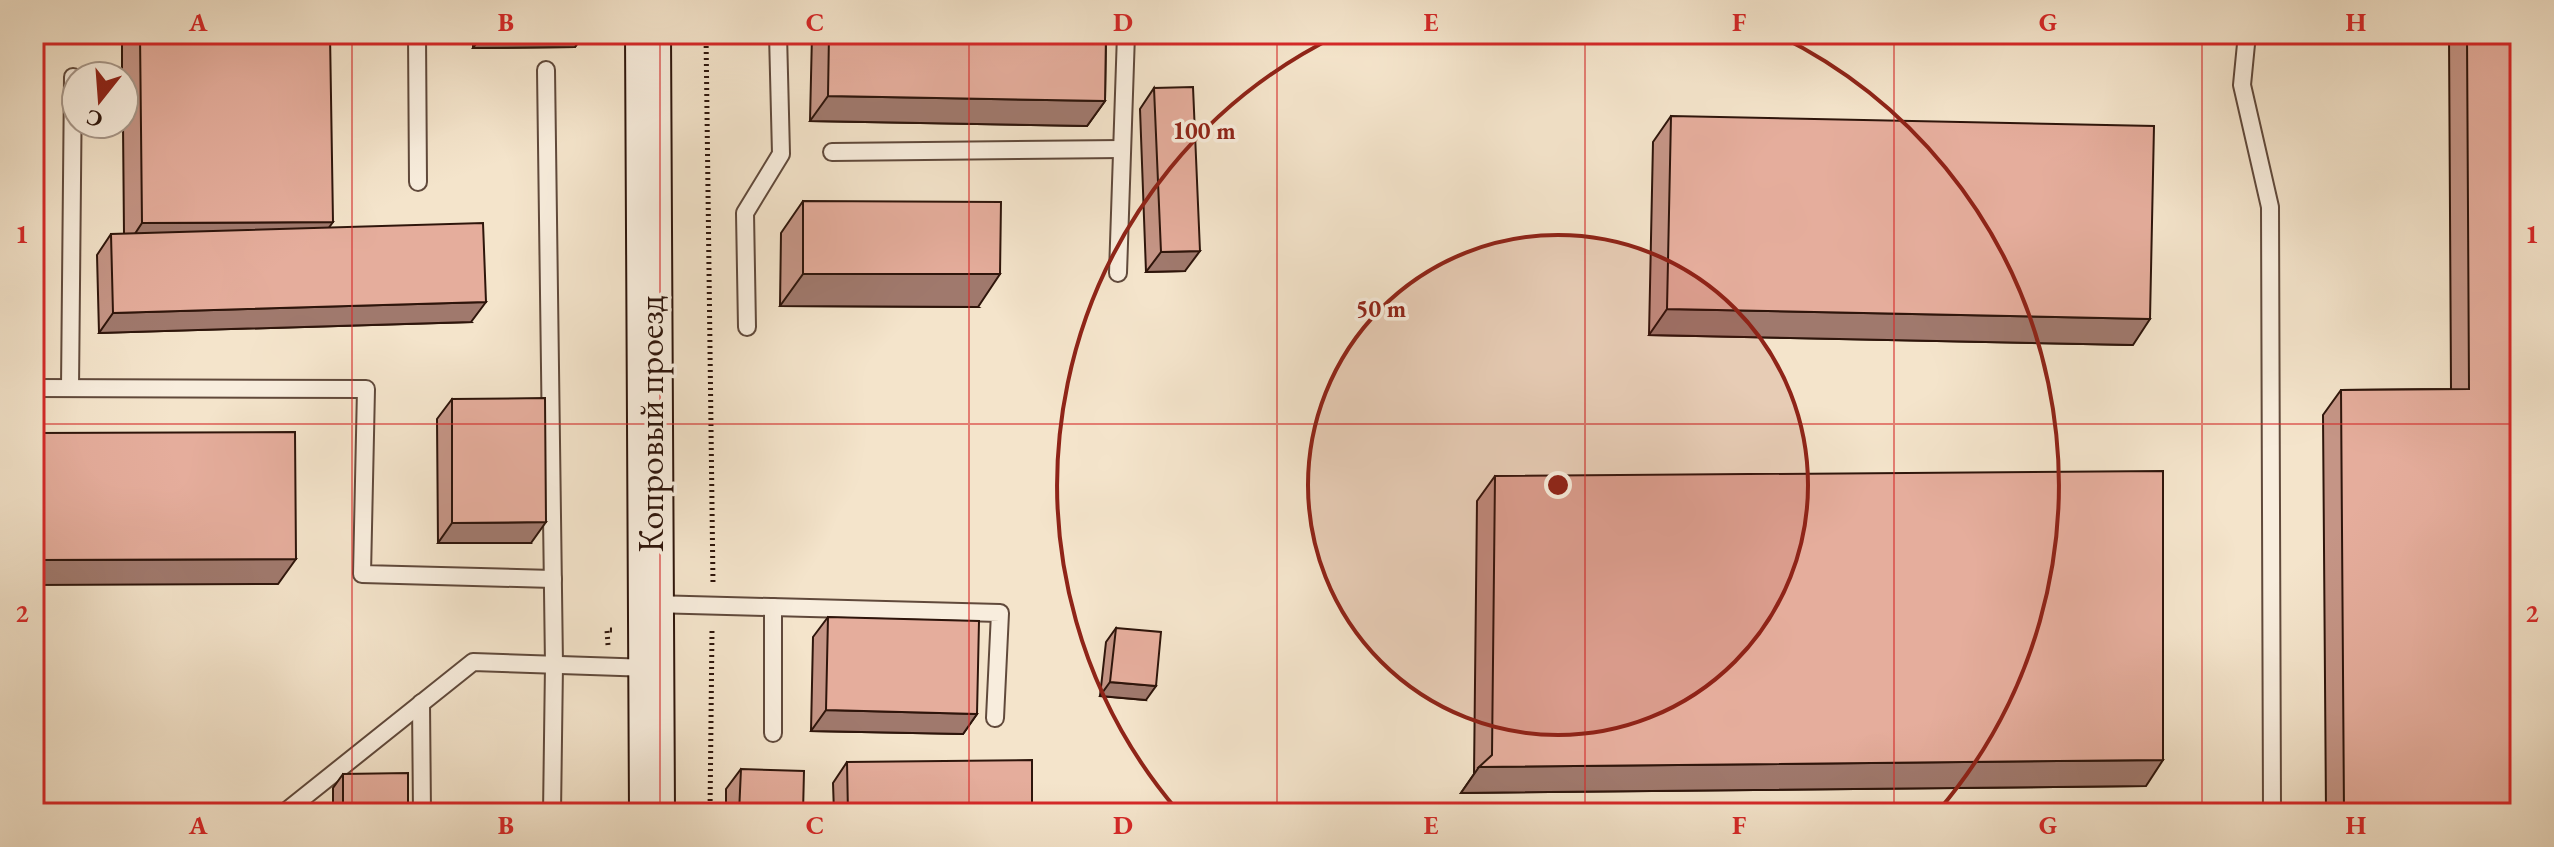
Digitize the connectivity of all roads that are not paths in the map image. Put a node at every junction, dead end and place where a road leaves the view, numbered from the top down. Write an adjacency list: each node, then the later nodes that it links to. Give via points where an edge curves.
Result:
1 (417, 34): 10 (lane)
2 (648, 34): 16 (main road, Копровый проезд)
3 (778, 34): 12 (lane, via 781,154 745,213)
4 (1126, 34): 8 (lane)
5 (2247, 34): 27 (lane, via 2242,85 2270,207)
6 (546, 70): 15 (lane)
7 (72, 140): 14 (lane)
8 (1122, 149): 9 (lane); 11 (lane)
9 (832, 152)
10 (418, 182)
11 (1118, 273)
12 (747, 327)
13 (34, 388): 14 (lane)
14 (70, 388): 15 (lane, via 366,389 362,574)
15 (553, 579): 18 (lane)
16 (651, 604): 17 (lane); 19 (main road, Копровый проезд)
17 (773, 607): 21 (lane, via 1000,613); 22 (lane)
18 (554, 665): 19 (lane); 20 (lane, via 473,662); 25 (lane)
19 (651, 668): 26 (main road, Копровый проезд)
20 (421, 703): 23 (lane); 24 (lane)
21 (995, 718)
22 (773, 733)
23 (284, 813)
24 (422, 813)
25 (552, 813)
26 (652, 813)
27 (2272, 813)

